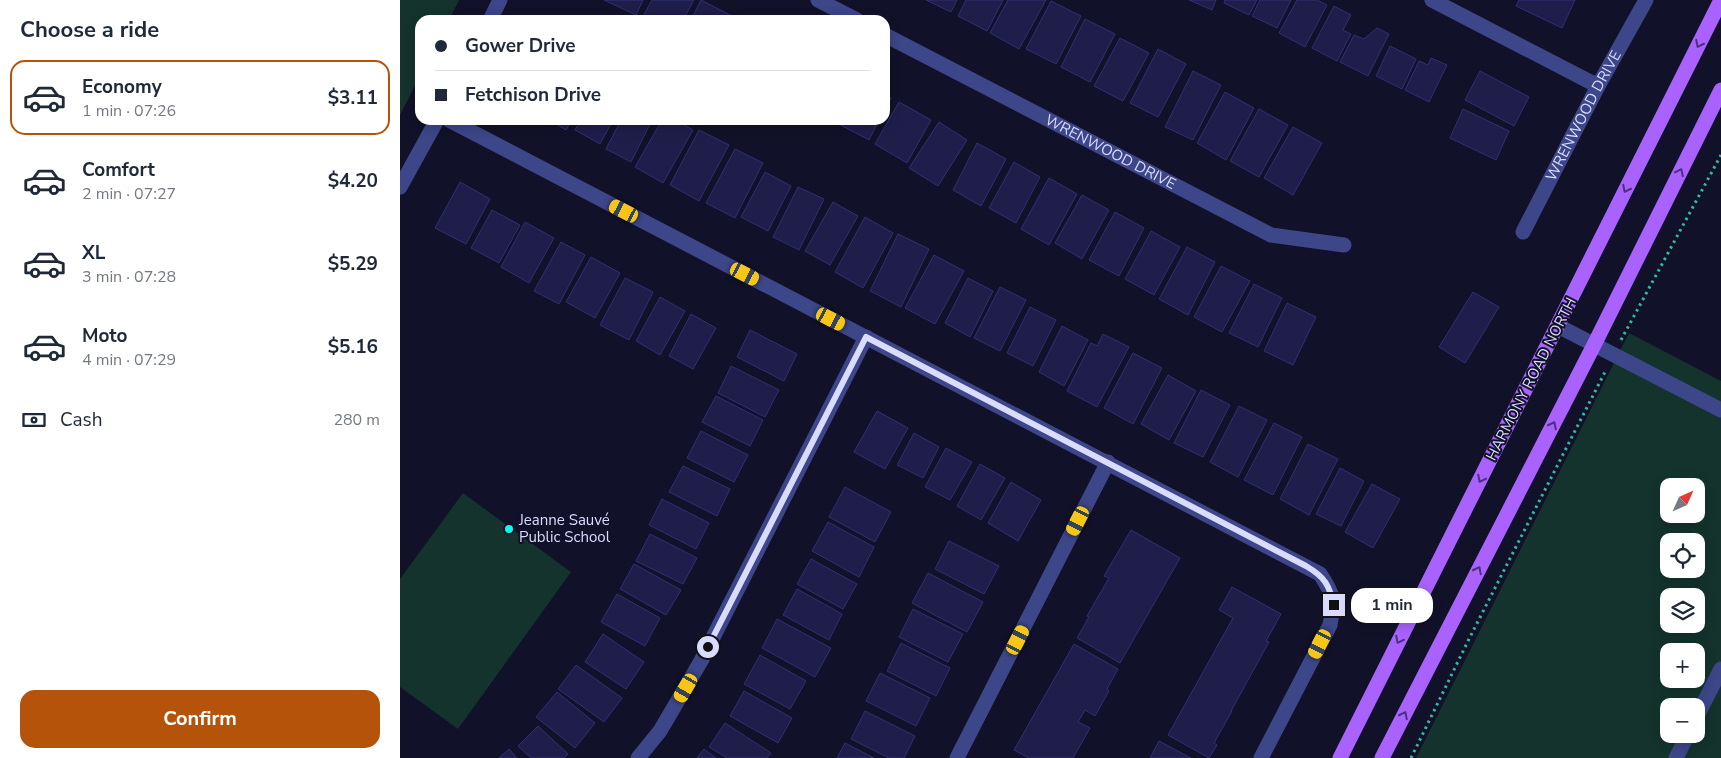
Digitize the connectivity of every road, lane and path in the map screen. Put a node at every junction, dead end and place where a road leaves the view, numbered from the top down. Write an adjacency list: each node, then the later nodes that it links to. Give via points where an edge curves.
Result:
1 (500, 0): 6 (street)
2 (818, 0): 7 (street)
3 (1432, 0): 9 (street)
4 (1646, 0): 9 (street, WRENWOOD DRIVE)
5 (1721, 0): 17 (main road, HARMONY ROAD NORTH, one-way to 17)
6 (492, 15)
7 (846, 15)
8 (890, 38): 16 (street, WRENWOOD DRIVE, via 1270,235)
9 (1598, 86): 15 (street, WRENWOOD DRIVE)
10 (1721, 90): 19 (main road, one-way to 10)
11 (434, 125): 14 (street)
12 (459, 125): 18 (street)
13 (1721, 155): 20 (path)
14 (400, 187)
15 (1523, 232)
16 (1344, 245)
17 (1558, 326): 19 (street); 29 (main road, HARMONY ROAD NORTH, one-way to 29)
18 (866, 337): 22 (street); 26 (street, via 701,661 660,731)
19 (1594, 345): 20 (street); 30 (main road, one-way to 19)
20 (1614, 354): 21 (street); 31 (path)
21 (1721, 410)
22 (1108, 462): 27 (street); 28 (street, via 1320,574 1330,589 1334,605 1330,625)
23 (1721, 669): 24 (street)
24 (1705, 700)
25 (1684, 743): 32 (street)
26 (638, 758)
27 (957, 758)
28 (1262, 758)
29 (1340, 758)
30 (1382, 758)
31 (1411, 758)
32 (1676, 758)

